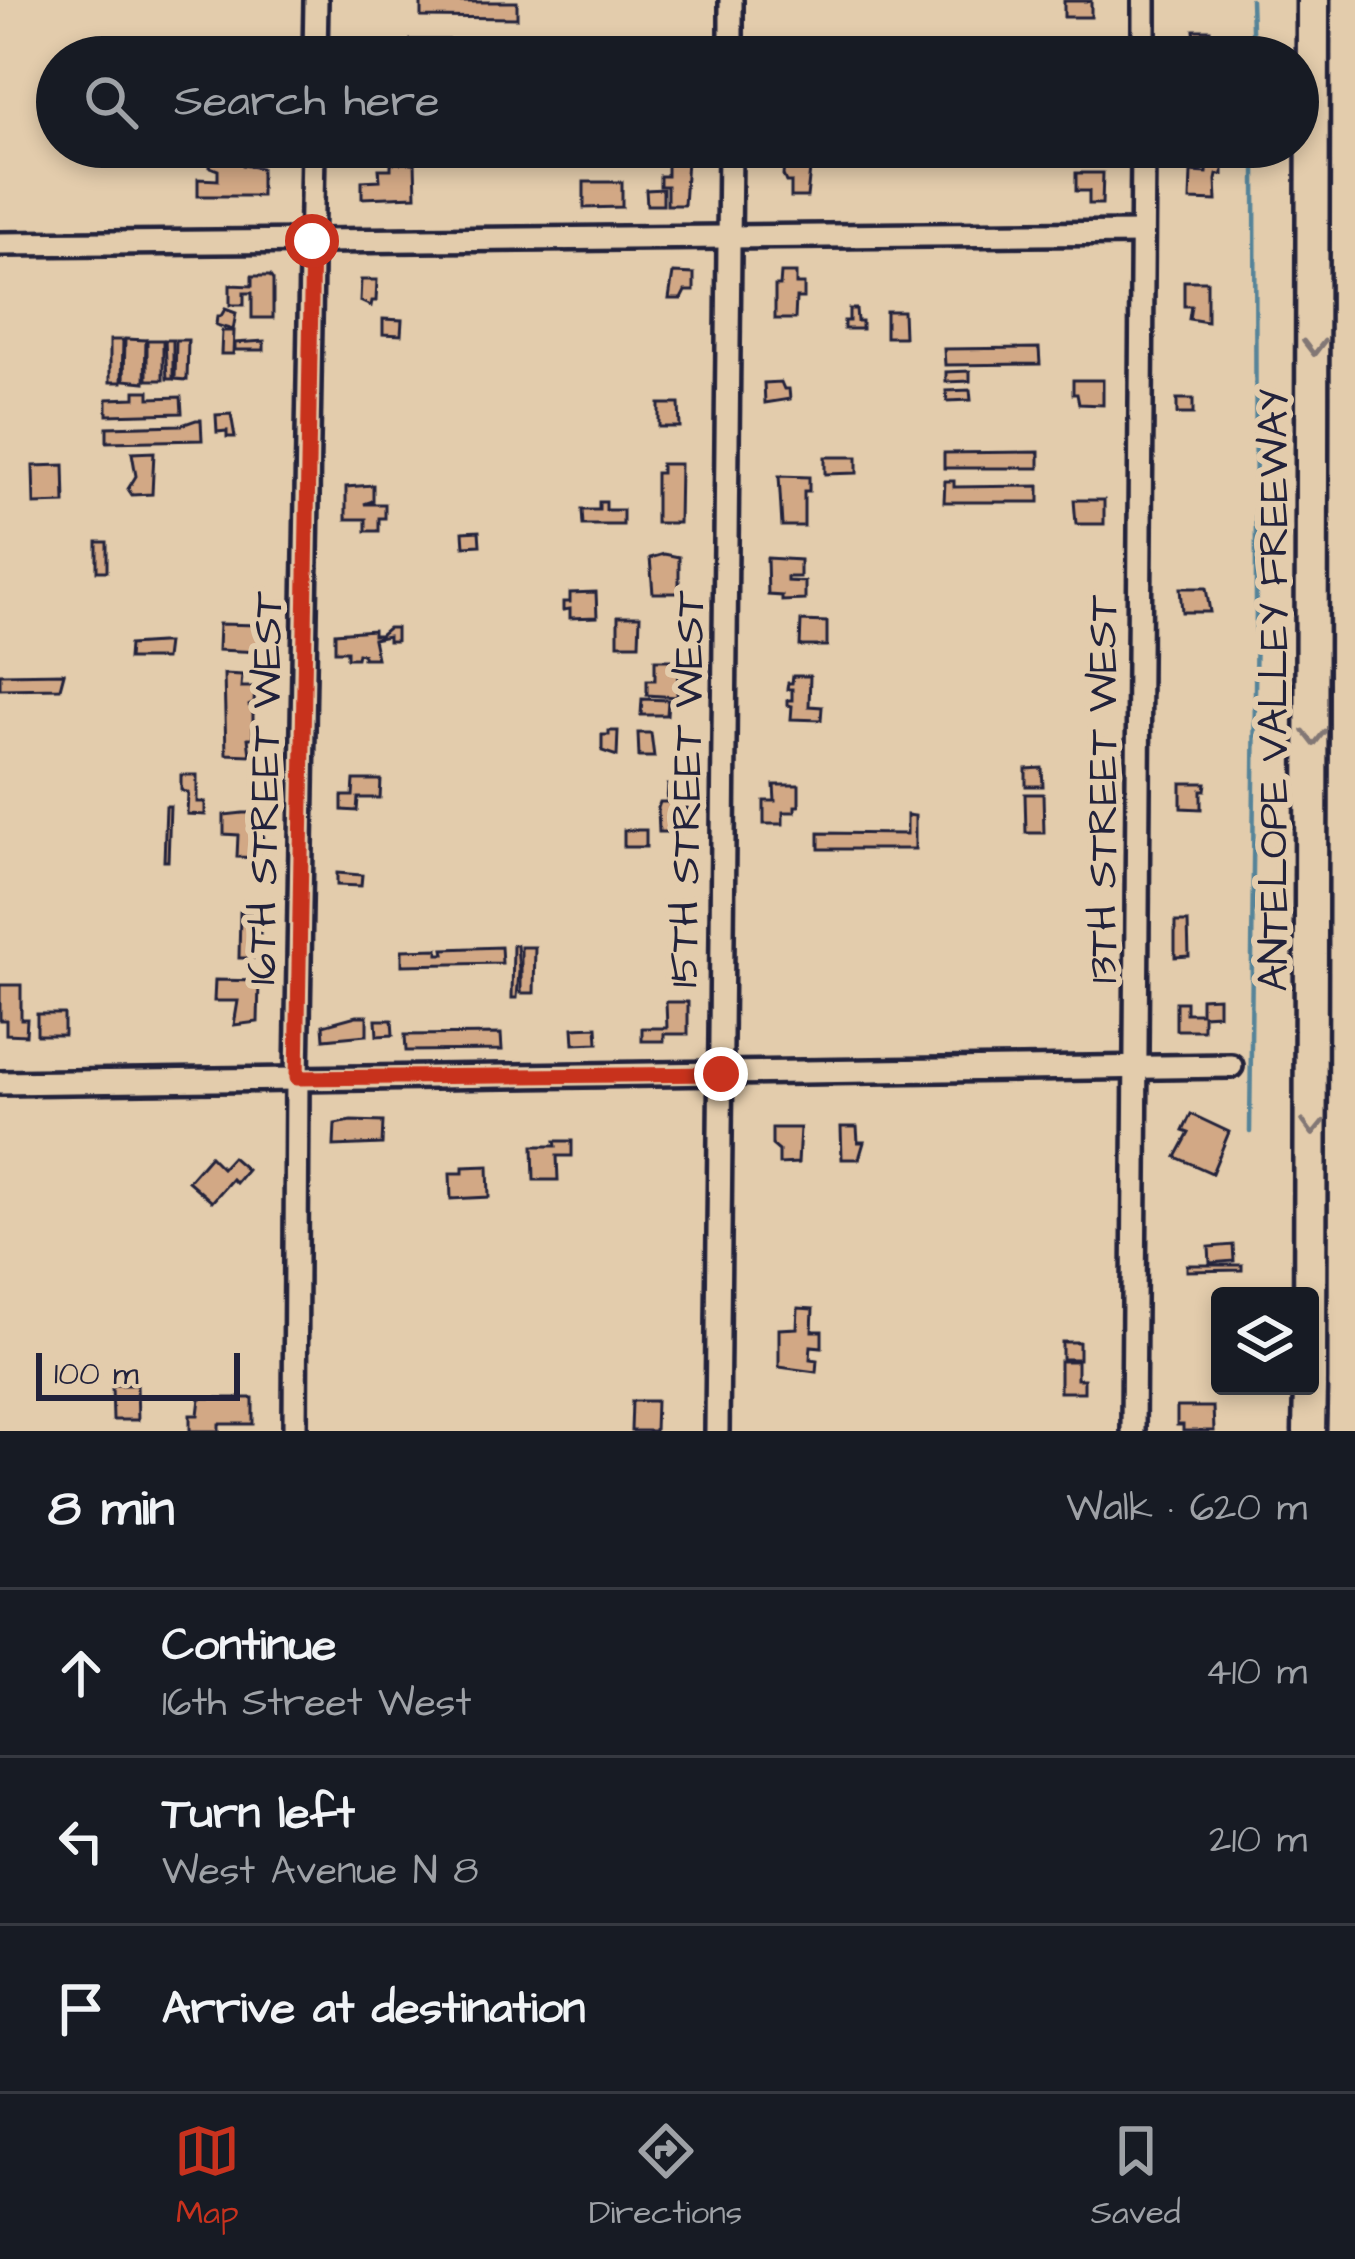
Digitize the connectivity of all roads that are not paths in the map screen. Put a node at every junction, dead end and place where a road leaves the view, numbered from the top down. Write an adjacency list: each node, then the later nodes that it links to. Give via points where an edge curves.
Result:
1 (316, 0): 6 (street)
2 (731, 0): 7 (street)
3 (1144, 0): 8 (street)
4 (1296, 0): 9 (highway)
5 (1313, 0): 10 (highway, ANTELOPE VALLEY FREEWAY)
6 (315, 36)
7 (731, 36)
8 (1144, 36)
9 (1298, 36)
10 (1312, 36)
11 (314, 168): 17 (street, 16TH STREET WEST)
12 (730, 168): 16 (street, 15TH STREET WEST)
13 (1143, 168): 15 (street, 13TH STREET WEST)
14 (1311, 168): 24 (highway, ANTELOPE VALLEY FREEWAY, one-way to 24)
15 (1142, 233): 16 (street); 20 (street, 13TH STREET WEST)
16 (730, 236): 17 (street); 21 (street, 15TH STREET WEST)
17 (312, 241): 18 (street); 22 (street, 16TH STREET WEST)
18 (0, 244)
19 (1231, 1066): 20 (street)
20 (1139, 1067): 21 (street); 28 (street, 13TH STREET WEST)
21 (721, 1074): 22 (street); 27 (street, 15TH STREET WEST)
22 (297, 1078): 23 (street); 26 (street, 16TH STREET WEST)
23 (0, 1083)
24 (1311, 1287)
25 (1310, 1395): 29 (highway, ANTELOPE VALLEY FREEWAY)
26 (296, 1431)
27 (717, 1431)
28 (1133, 1431)
29 (1310, 1431)

